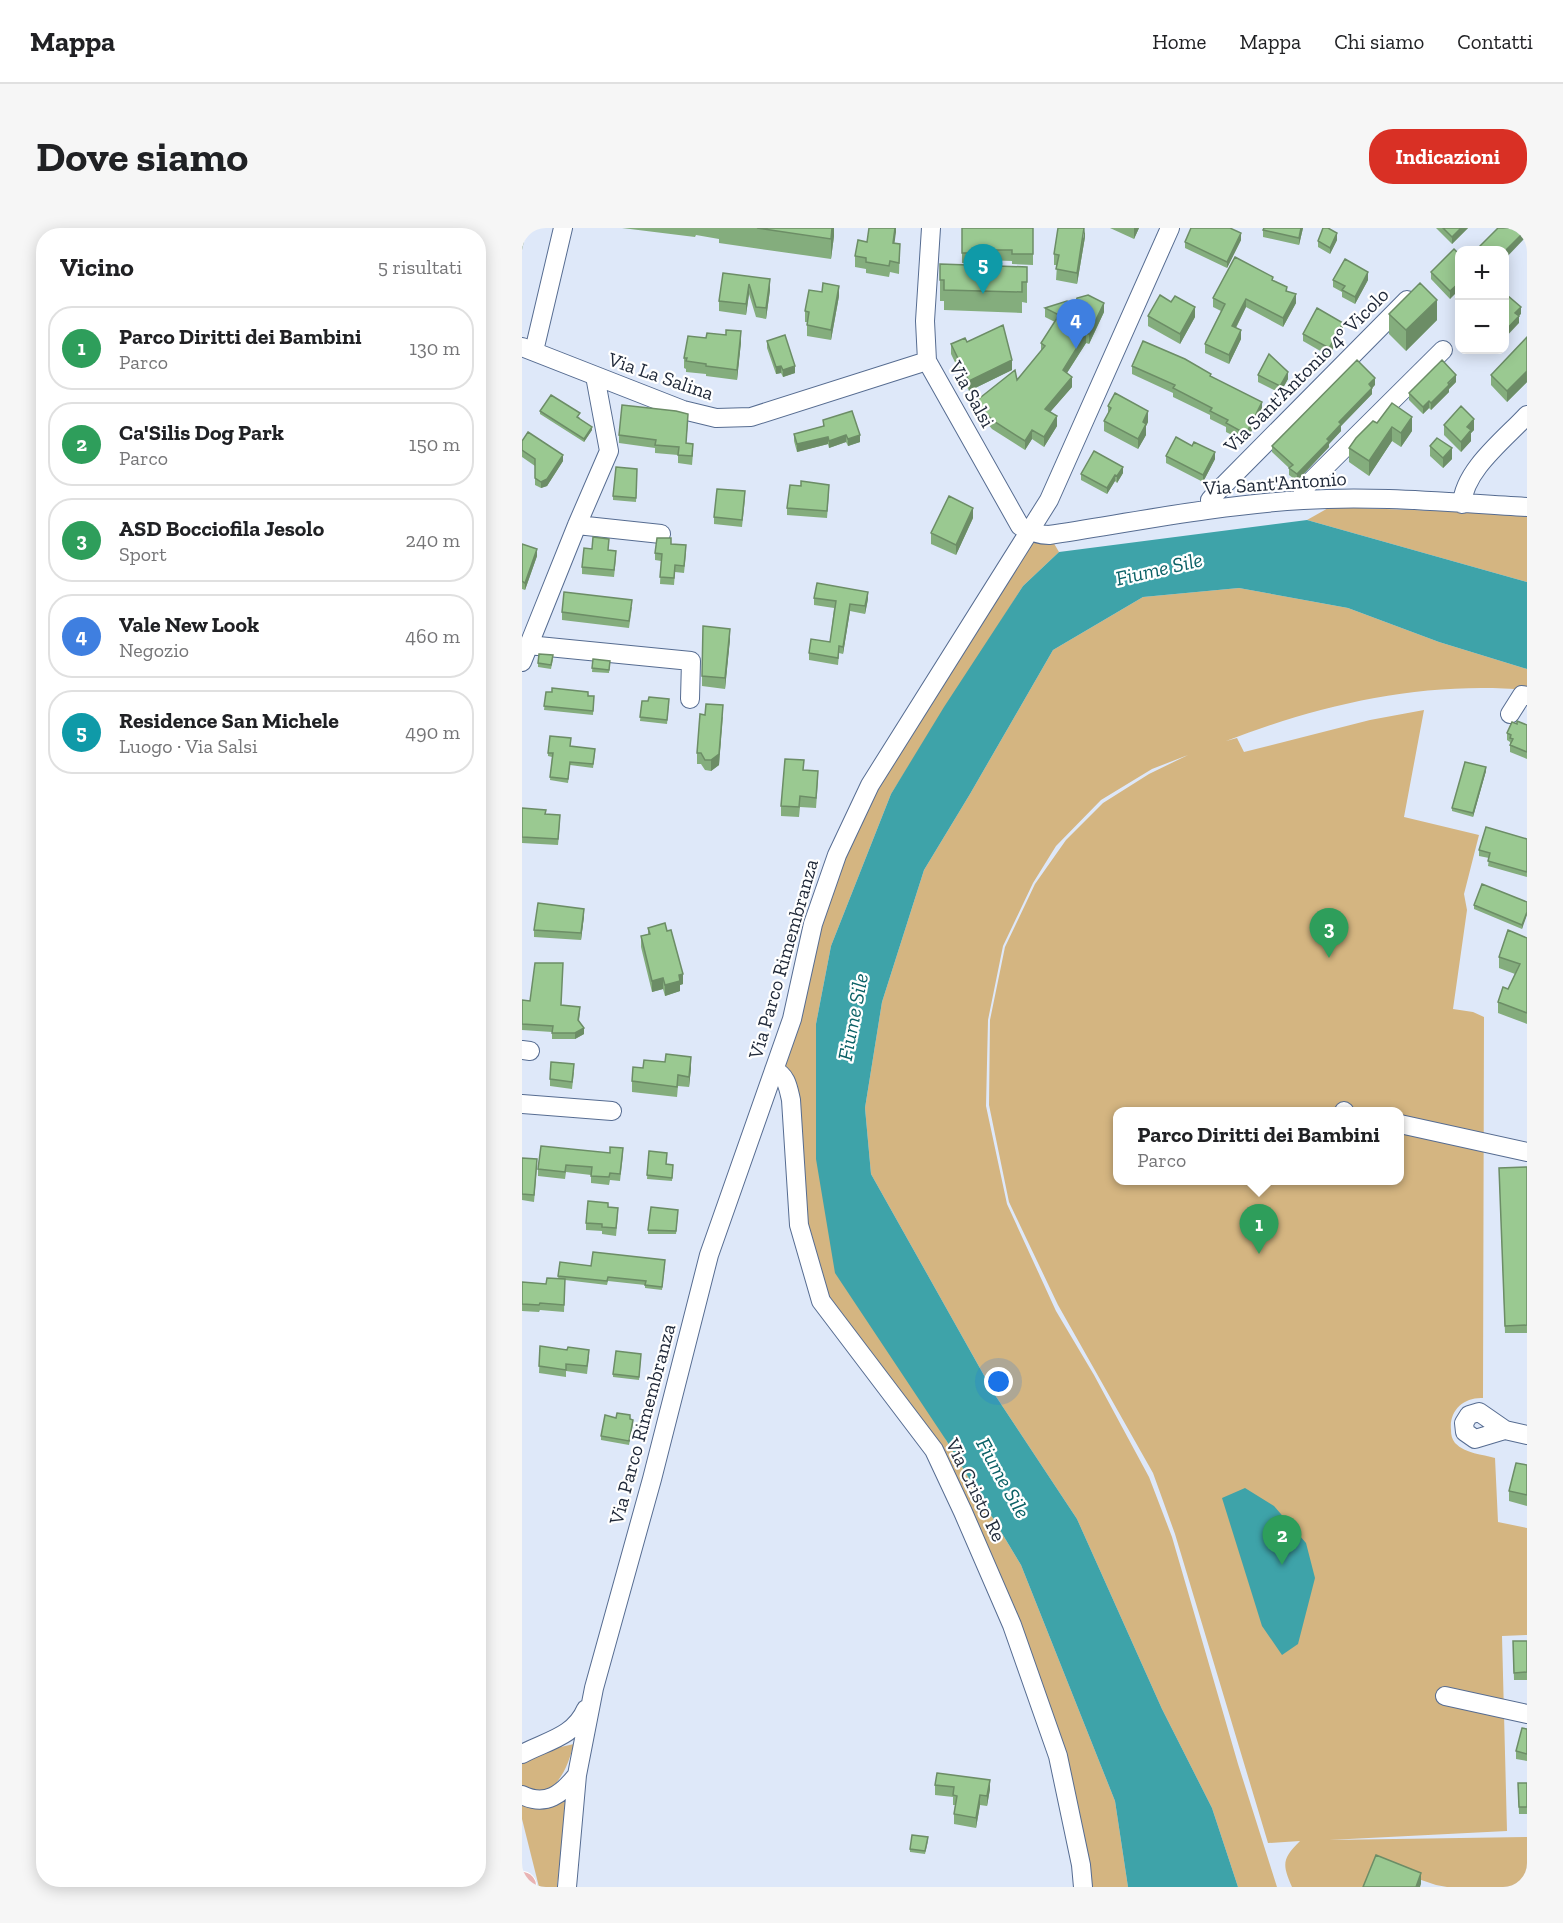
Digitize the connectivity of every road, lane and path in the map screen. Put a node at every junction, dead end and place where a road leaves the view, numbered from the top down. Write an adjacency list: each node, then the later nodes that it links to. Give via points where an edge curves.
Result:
1 (563, 228): 5 (street)
2 (932, 228): 7 (street, Via Salsi, via 925,321)
3 (1170, 228): 15 (street, Via Parco Rimembranza, via 1049,500)
4 (1415, 292): 13 (street, Via Sant'Antonio 4° Vicolo, via 1216,493 1210,500)
5 (528, 349): 8 (street, Via La Salina)
6 (1443, 350): 10 (street, via 1308,484)
7 (927, 361): 8 (street, Via La Salina, via 751,417 716,418 684,410); 15 (street, Via Salsi, via 1020,526)
8 (595, 376): 14 (street, via 609,452)
9 (1527, 415): 11 (street, via 1471,474)
10 (1302, 500): 11 (street, Via Sant'Antonio); 13 (street, Via Sant'Antonio)
11 (1462, 504): 12 (street, Via Sant'Antonio)
12 (1527, 507)
13 (1212, 509): 15 (street, Via Sant'Antonio, via 1049,535)
14 (576, 525): 16 (street); 17 (street)
15 (1028, 531): 21 (street, Via Parco Rimembranza, via 870,785 837,855 813,924 792,1019)
16 (661, 534)
17 (525, 654): 19 (street, via 691,661)
18 (1527, 696): 20 (street, via 1522,695)
19 (690, 699)
20 (1510, 714)
21 (774, 1070): 28 (street, Via Parco Rimembranza, via 709,1255); 37 (street, Via Cristo Re, via 782,1074 788,1085 799,1225 821,1301 934,1450 972,1533 1012,1624 1058,1756)
22 (522, 1104): 23 (street)
23 (612, 1111)
24 (1404, 1125): 25 (street)
25 (1527, 1152)
26 (1505, 1430): 27 (street)
27 (1527, 1435)
28 (594, 1688): 32 (street, Via Parco Rimembranza, via 573,1729); 34 (street, Via Parco Rimembranza)
29 (1445, 1696): 30 (street)
30 (1527, 1714)
31 (522, 1741): 32 (street)
32 (541, 1744): 33 (street, Via Parco Rimembranza)
33 (522, 1754)
34 (577, 1775): 35 (street, via 553,1798 532,1799); 36 (street, Via Parco Rimembranza)
35 (522, 1795)
36 (567, 1887)
37 (1083, 1887)

